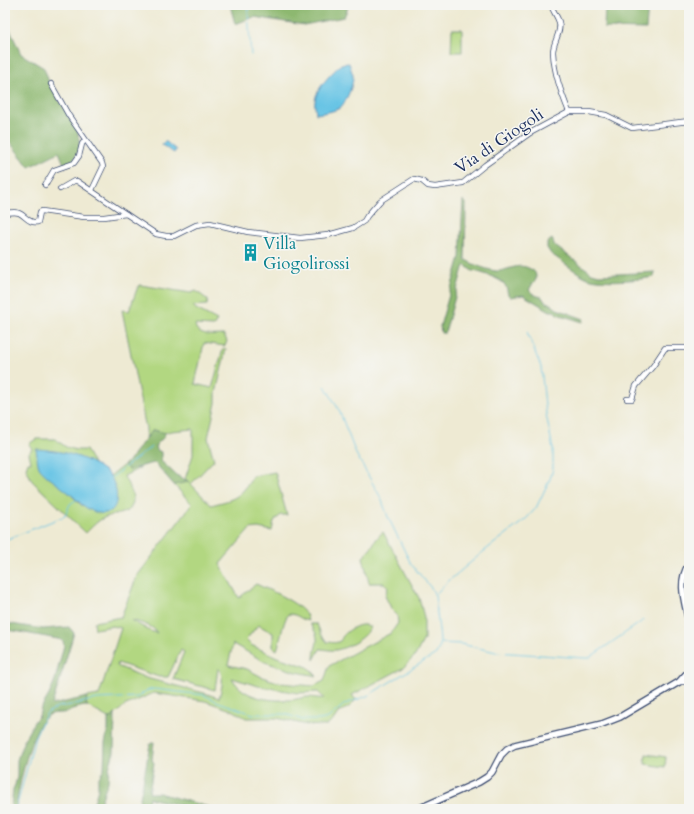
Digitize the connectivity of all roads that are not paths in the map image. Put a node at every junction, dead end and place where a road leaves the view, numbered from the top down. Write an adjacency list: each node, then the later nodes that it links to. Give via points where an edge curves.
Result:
1 (551, 5): 3 (street, Via di Giogoli, via 559,22 553,52 557,78)
2 (51, 84): 5 (street)
3 (569, 112): 4 (street, Via di Giogoli, via 606,115 632,128); 10 (street, Via di Giogoli, via 530,133 466,182 435,187 414,179 380,201 364,221 353,228 328,236 300,238 248,232 210,223 196,225 174,236 166,236 156,234)
4 (689, 121)
5 (86, 140): 6 (street, via 74,163 54,170); 8 (street, via 103,168)
6 (45, 185)
7 (60, 189): 8 (street, via 77,181)
8 (92, 190): 10 (street)
9 (5, 214): 10 (street, via 19,213 34,223 38,222 42,211 84,217)
10 (126, 214)
11 (689, 348): 12 (street, via 665,348 654,366 636,386 634,397)
12 (628, 399)
13 (689, 564): 14 (street, via 683,576 682,586)
14 (689, 622)
15 (689, 671): 16 (street)
16 (679, 682): 17 (street); 18 (street, via 620,717 602,724 515,745 501,755 487,778)
17 (689, 682)
18 (418, 809)

